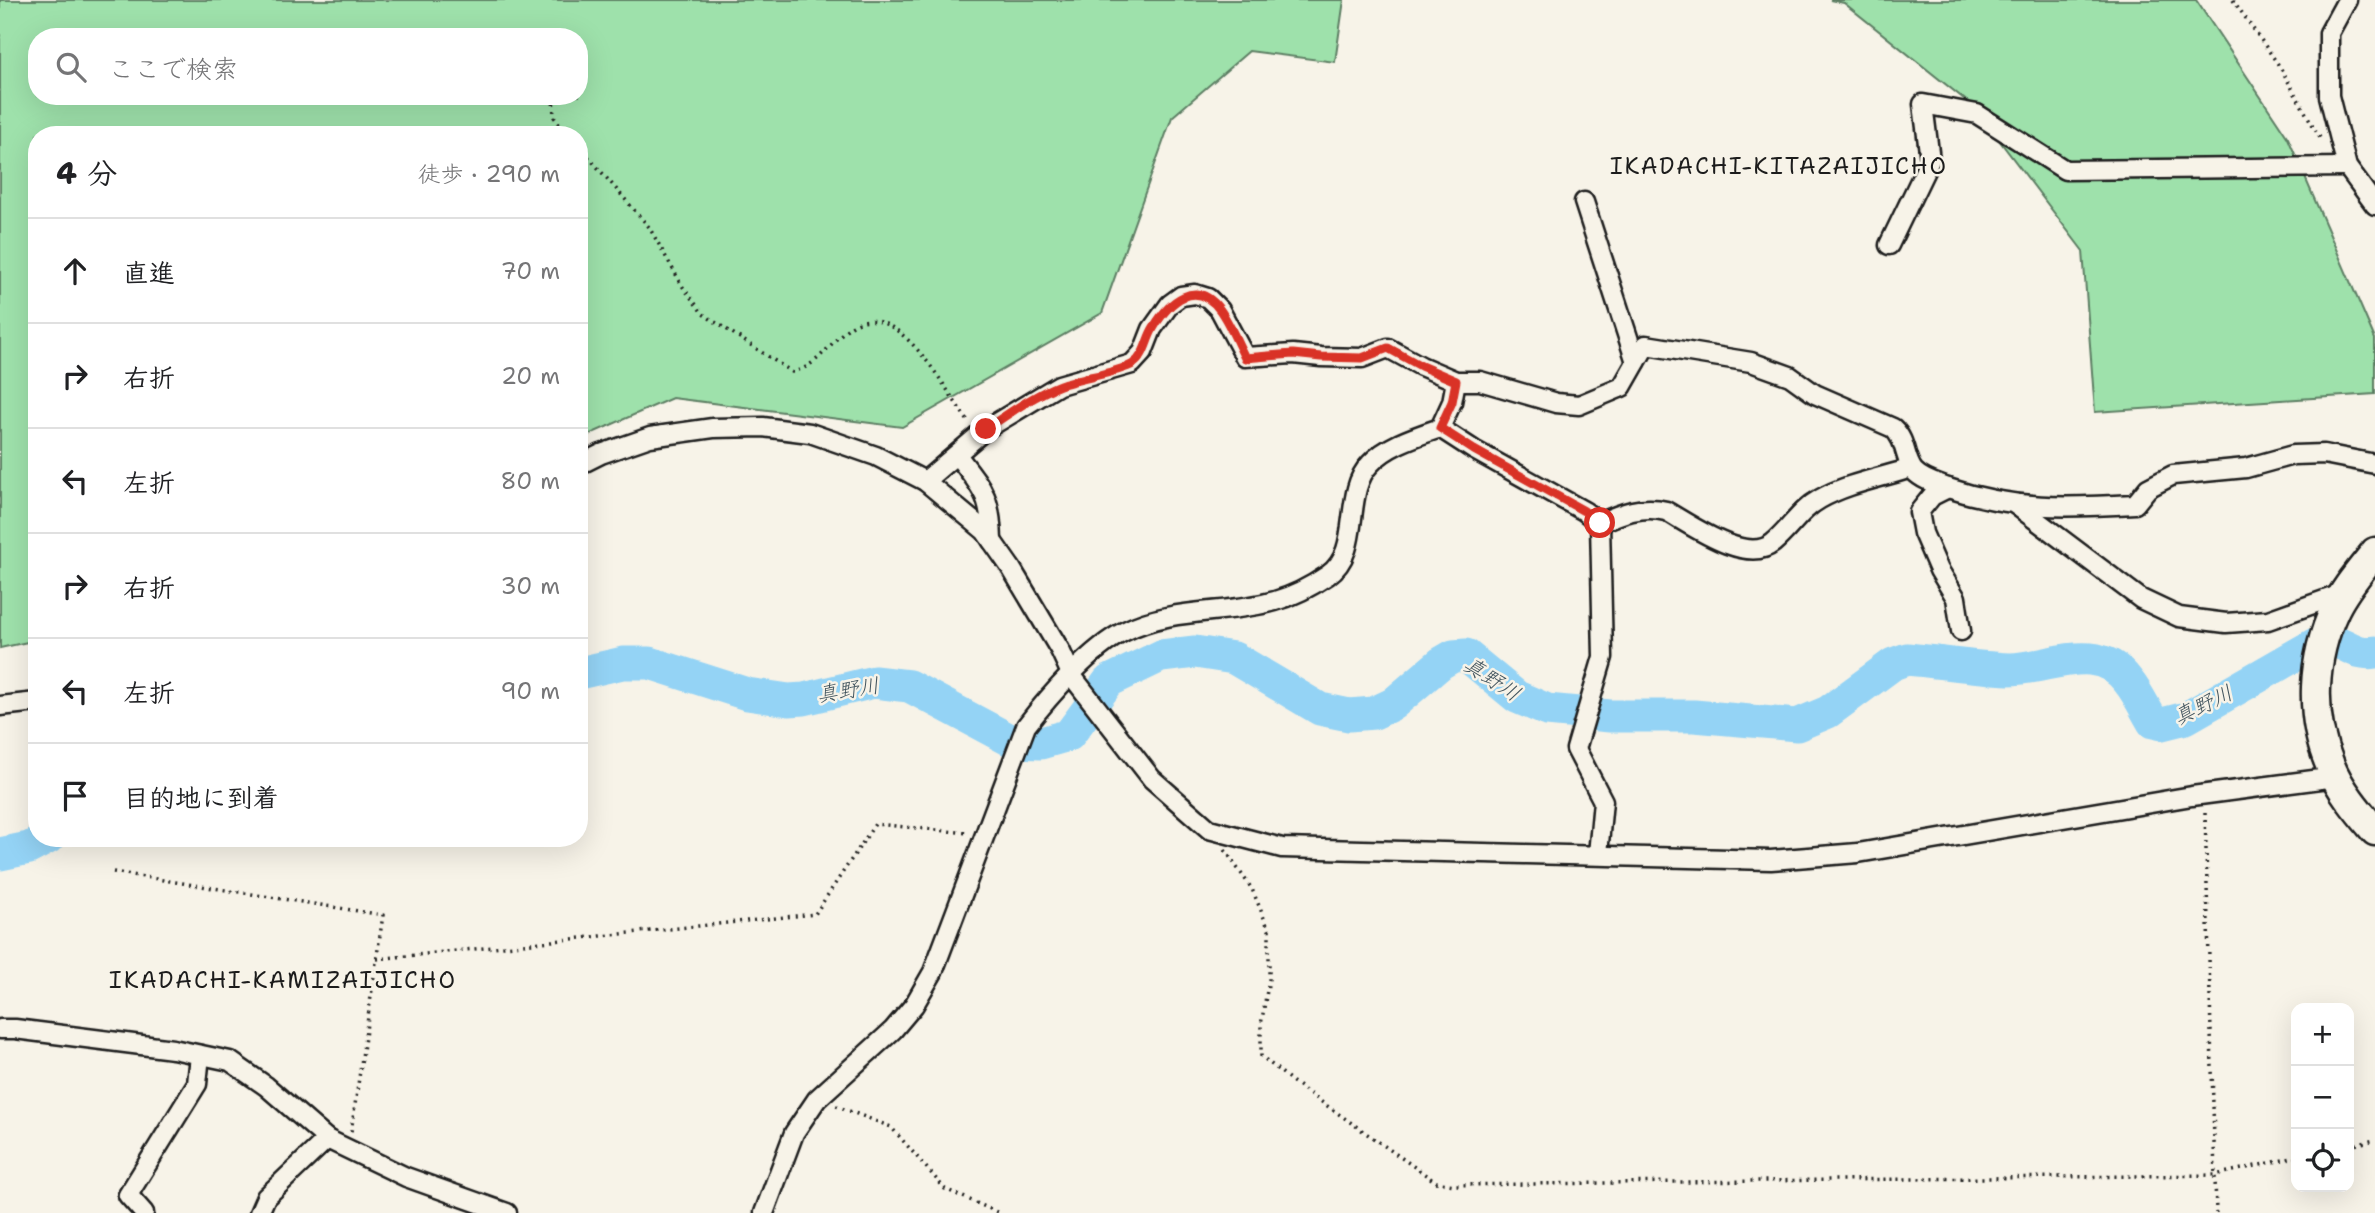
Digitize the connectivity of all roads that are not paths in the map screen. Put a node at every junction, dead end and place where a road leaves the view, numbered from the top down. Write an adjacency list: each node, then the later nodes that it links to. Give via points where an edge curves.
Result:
1 (2347, 0): 2 (street, via 2329,33 2329,96)
2 (2347, 167): 4 (street); 5 (street, via 2066,170 1976,114 1923,104 1930,160)
3 (1584, 202): 6 (street)
4 (2375, 205)
5 (1889, 245)
6 (1636, 362): 7 (street, via 1622,387 1579,405 1480,381); 12 (street, via 1646,345 1751,362 1790,376 1815,394 1893,428 1902,438)
7 (1456, 381): 8 (street); 9 (street, via 1388,348 1362,358 1293,354 1245,358 1220,310 1208,298 1181,296 1170,304 1132,364 1059,385 996,422)
8 (1440, 428): 16 (street); 21 (street, via 1394,447 1370,464 1358,488 1345,550 1335,570 1275,601 1173,615 1135,626 1108,641)
9 (957, 454): 13 (street); 17 (street, via 982,487 991,511)
10 (588, 460): 13 (street, via 650,437 763,427 810,433 876,456)
11 (2375, 464): 15 (street, via 2324,454 2293,455 2246,468 2173,475 2148,488 2135,504)
12 (1911, 468): 14 (street); 16 (street, via 1820,499 1765,548 1723,544 1657,508 1639,509)
13 (925, 481): 17 (street)
14 (1948, 488): 15 (street); 20 (street, via 1932,496 1919,512 1938,570 1956,598)
15 (2016, 505): 19 (street, via 2141,599 2179,617 2226,624 2268,620)
16 (1600, 523): 26 (street, via 1603,657 1576,749 1603,801)
17 (992, 541): 21 (street)
18 (2375, 552): 19 (main road)
19 (2339, 601): 24 (main road, via 2324,639 2315,697 2318,730)
20 (1961, 631)
21 (1072, 676): 26 (street, via 1152,779 1209,829 1282,848); 33 (street, via 1026,726 933,972 893,1030 817,1099 794,1133)
22 (28, 703): 23 (street)
23 (0, 706)
24 (2336, 777): 25 (main road); 26 (street, via 2204,794 1858,853 1771,860)
25 (2375, 831)
26 (1598, 855)
27 (0, 1029): 28 (street)
28 (200, 1055): 29 (street, via 230,1061); 30 (street, via 197,1084 128,1195)
29 (327, 1139): 31 (street, via 265,1197); 32 (street, via 406,1177)
30 (144, 1213)
31 (259, 1213)
32 (507, 1213)
33 (764, 1213)

